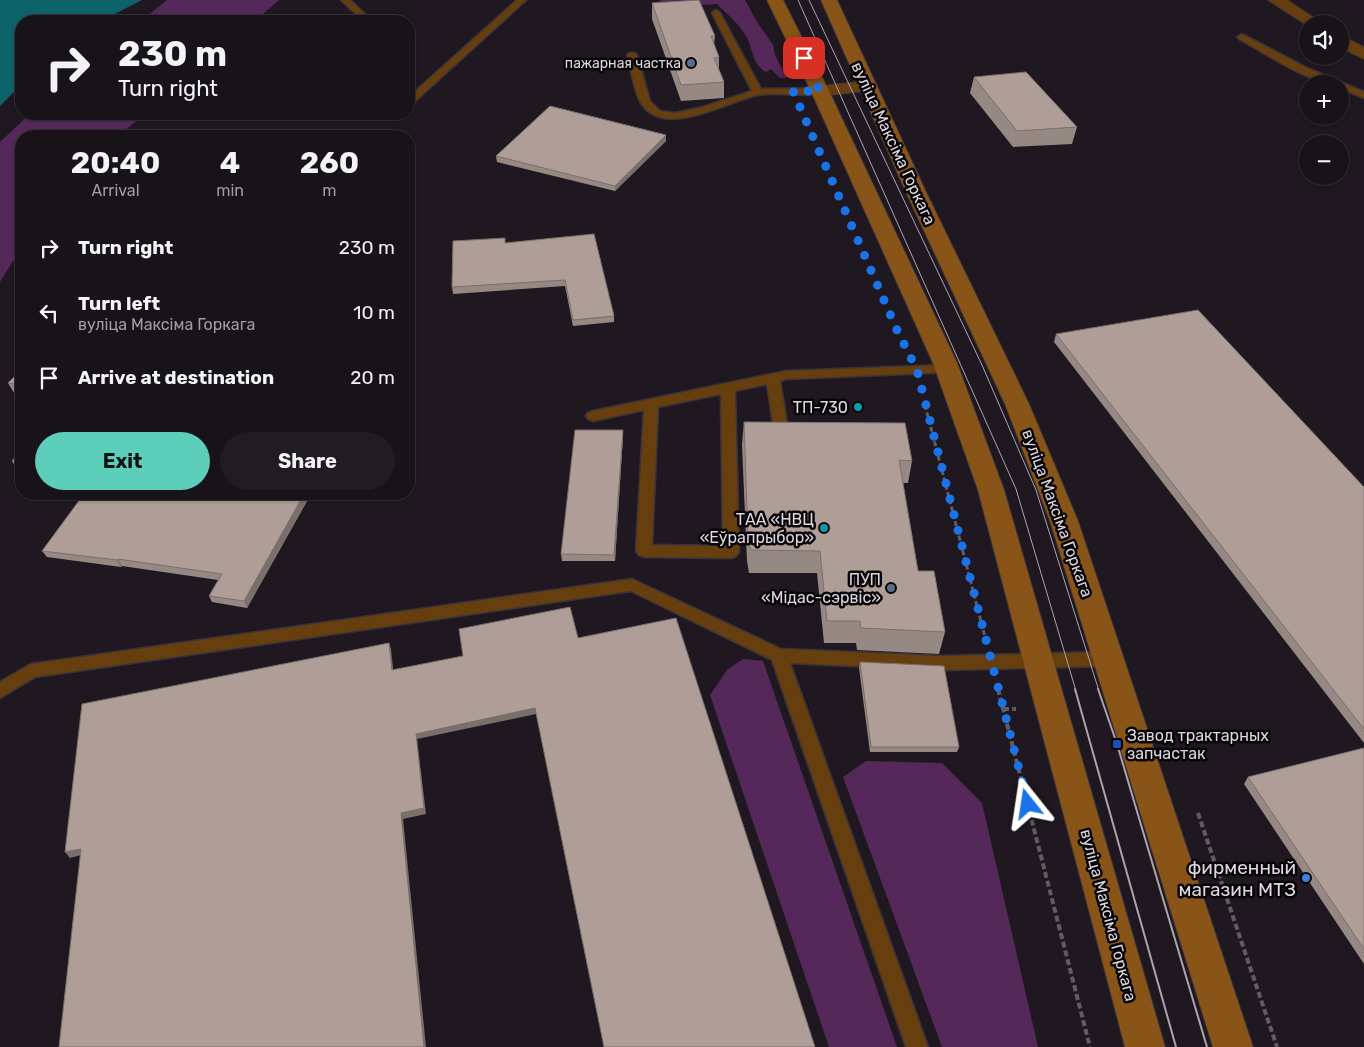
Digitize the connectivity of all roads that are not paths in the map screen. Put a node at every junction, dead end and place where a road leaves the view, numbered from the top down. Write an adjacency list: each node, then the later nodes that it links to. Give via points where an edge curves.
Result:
1 (345, 0): 7 (lane)
2 (522, 0): 19 (lane)
3 (775, 0): 16 (main road, вуліца Максіма Горкага)
4 (829, 0): 14 (main road, вуліца Максіма Горкага)
5 (1276, 0): 8 (street)
6 (716, 14): 17 (lane)
7 (361, 15)
8 (1300, 15)
9 (1242, 37): 13 (lane)
10 (1349, 45): 11 (street)
11 (1364, 54)
12 (632, 56): 17 (lane, via 645,102 657,114 675,116 705,110)
13 (1316, 75)
14 (868, 86): 16 (street); 27 (main road, вуліца Максіма Горкага, via 1017,404 1064,521)
15 (1349, 88): 18 (lane)
16 (820, 91): 17 (lane); 20 (main road, вуліца Максіма Горкага)
17 (758, 92)
18 (1364, 95)
19 (415, 97)
20 (947, 369): 21 (lane, via 786,375); 28 (main road, вуліца Максіма Горкага, via 991,490)
21 (773, 379): 22 (lane); 25 (lane)
22 (728, 388): 23 (lane); 23 (lane, via 731,552 644,551)
23 (651, 404): 24 (lane)
24 (593, 416)
25 (780, 423)
26 (779, 656): 28 (lane, via 941,663); 29 (lane, via 632,584 31,671); 30 (lane)
27 (1108, 659): 28 (lane); 32 (main road, вуліца Максіма Горкага)
28 (1038, 660): 31 (main road, вуліца Максіма Горкага)
29 (0, 692)
30 (916, 1047)
31 (1144, 1047)
32 (1233, 1047)

